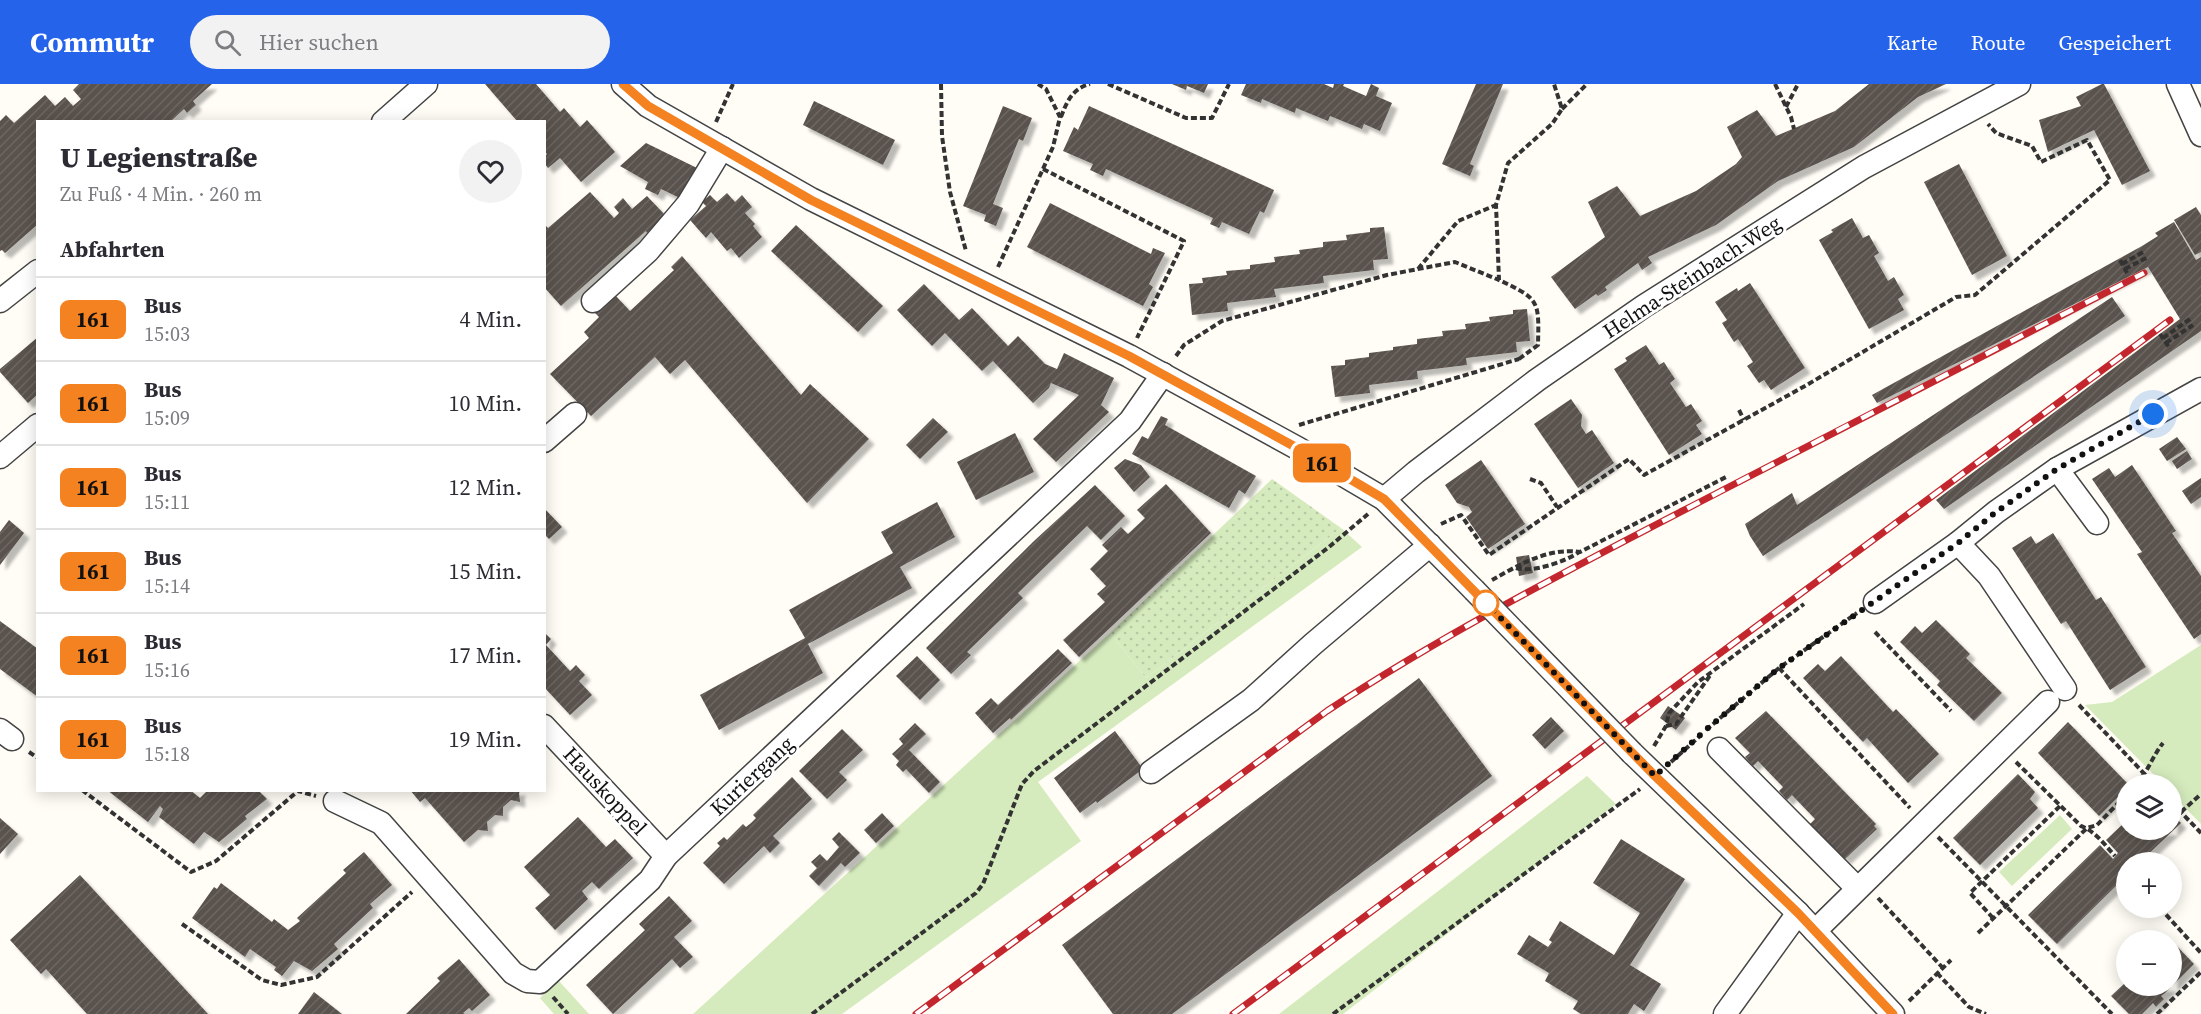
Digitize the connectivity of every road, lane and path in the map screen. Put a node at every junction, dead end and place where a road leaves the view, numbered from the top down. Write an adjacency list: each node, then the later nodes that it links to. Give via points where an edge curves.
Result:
1 (426, 84): 19 (street)
2 (623, 84): 22 (street, via 648,106)
3 (733, 84): 22 (path)
4 (941, 84): 30 (path, via 942,136 950,192)
5 (1038, 84): 18 (path, via 1046,89)
6 (1090, 84): 18 (path, via 1080,87 1068,99)
7 (1108, 84): 8 (path, via 1186,118 1212,118)
8 (1229, 84)
9 (1554, 84): 17 (path)
10 (1587, 84): 17 (path)
11 (1775, 84): 15 (path)
12 (1798, 84): 15 (path)
13 (2019, 84): 16 (street, Helma-Steinbach-Weg)
14 (2178, 84): 21 (street)
15 (1786, 107): 20 (path)
16 (1974, 108): 40 (street, Helma-Steinbach-Weg, via 1825,191 1644,306); 44 (path, via 1996,133 2032,146 2041,162 2087,140 2110,180 1976,295 1956,297)
17 (1562, 109): 24 (path, via 1508,164)
18 (1060, 117): 23 (path)
19 (385, 120)
20 (1794, 129)
21 (2201, 135)
22 (715, 144): 30 (street, via 811,200); 32 (street, via 688,204 648,251)
23 (1043, 169): 30 (path); 37 (path, via 1184,241)
24 (1496, 205): 27 (path, via 1458,220); 29 (path)
25 (2145, 251): 26 (path, via 2121,262 2127,270)
26 (2148, 256)
27 (1418, 269): 29 (path, via 1455,262); 39 (path, via 1222,321 1184,345)
28 (36, 274): 31 (street)
29 (1499, 280): 38 (path, via 1527,293 1539,311 1539,345)
30 (982, 283): 37 (street)
31 (0, 301)
32 (593, 301)
33 (2190, 320): 35 (path, via 2163,336)
34 (2193, 325): 35 (path)
35 (2166, 343): 36 (path)
36 (2170, 349)
37 (1129, 356): 39 (street)
38 (1519, 359): 40 (path); 46 (path)
39 (1163, 374): 46 (street); 89 (street, Kuriergang, via 1130,421)
40 (1537, 380): 52 (street, Helma-Steinbach-Weg)
41 (2201, 389): 49 (street)
42 (1739, 410): 44 (path)
43 (574, 414): 47 (street)
44 (1744, 420): 53 (path, via 1644,475 1629,459)
45 (36, 426): 48 (street)
46 (1270, 433): 52 (street)
47 (546, 439)
48 (0, 458)
49 (2057, 469): 54 (street); 56 (street)
50 (1728, 476): 58 (path)
51 (1530, 479): 53 (path, via 1541,483)
52 (1384, 499): 57 (street); 107 (path, via 1329,547 1034,771 1022,784 976,893)
53 (1557, 507): 55 (path, via 1489,555 1461,515)
54 (2097, 523)
55 (1441, 524)
56 (1958, 543): 61 (street); 66 (street, via 1989,576)
57 (1430, 545): 60 (street); 73 (street, via 1251,700)
58 (1580, 552): 59 (path, via 1568,550 1524,562); 59 (path, via 1570,559 1528,570)
59 (1516, 568): 60 (path)
60 (1483, 585): 76 (street, bridge)
61 (1875, 602): 64 (path)
62 (1804, 604): 65 (path)
63 (1875, 632): 67 (path)
64 (1779, 668): 76 (path); 86 (path)
65 (1713, 672): 68 (path, via 1698,681 1669,713); 68 (path, via 1676,724)
66 (2056, 695): 71 (street); 74 (path)
67 (1951, 711)
68 (1666, 726): 76 (path, via 1654,745)
69 (546, 728): 89 (street, Hauskoppel)
70 (2163, 743): 75 (path)
71 (2001, 746): 83 (path); 86 (street)
72 (1719, 749): 93 (street)
73 (1151, 772)
74 (2144, 774)
75 (2145, 774)
76 (1655, 776): 95 (street); 108 (path)
77 (85, 792): 78 (path, via 191,872 216,861)
78 (297, 792)
79 (302, 792): 81 (path)
80 (2201, 794): 84 (path)
81 (335, 801): 91 (street, Kuriergang, via 381,824)
82 (2116, 805): 87 (path, via 2097,825)
83 (2060, 806): 87 (path); 92 (path)
84 (2182, 811)
85 (2182, 813): 88 (path)
86 (1924, 822): 92 (path); 93 (street)
87 (2087, 828): 90 (path); 94 (path)
88 (2201, 833)
89 (666, 856): 91 (street, Kuriergang, via 650,880 540,982 526,981 513,974)
90 (2115, 856)
91 (428, 877): 98 (path, via 317,977 281,985 262,980)
92 (1983, 882): 94 (path); 96 (path, via 1970,893)
93 (1860, 885): 99 (street); 103 (path)
94 (2006, 906): 96 (path); 111 (path)
95 (1798, 913): 99 (street); 109 (street)
96 (1993, 918): 100 (path)
97 (2169, 918): 101 (path)
98 (182, 924)
99 (1815, 931): 106 (street)
100 (1978, 933)
101 (2201, 953)
102 (1951, 960): 103 (path)
103 (1942, 967): 105 (path)
104 (2201, 972): 112 (path)
105 (1937, 973): 106 (path); 110 (path, via 1969,1007)
106 (1899, 1010)
107 (812, 1014)
108 (1333, 1014)
109 (1725, 1014)
110 (1986, 1014)
111 (2112, 1014)
112 (2157, 1014)

